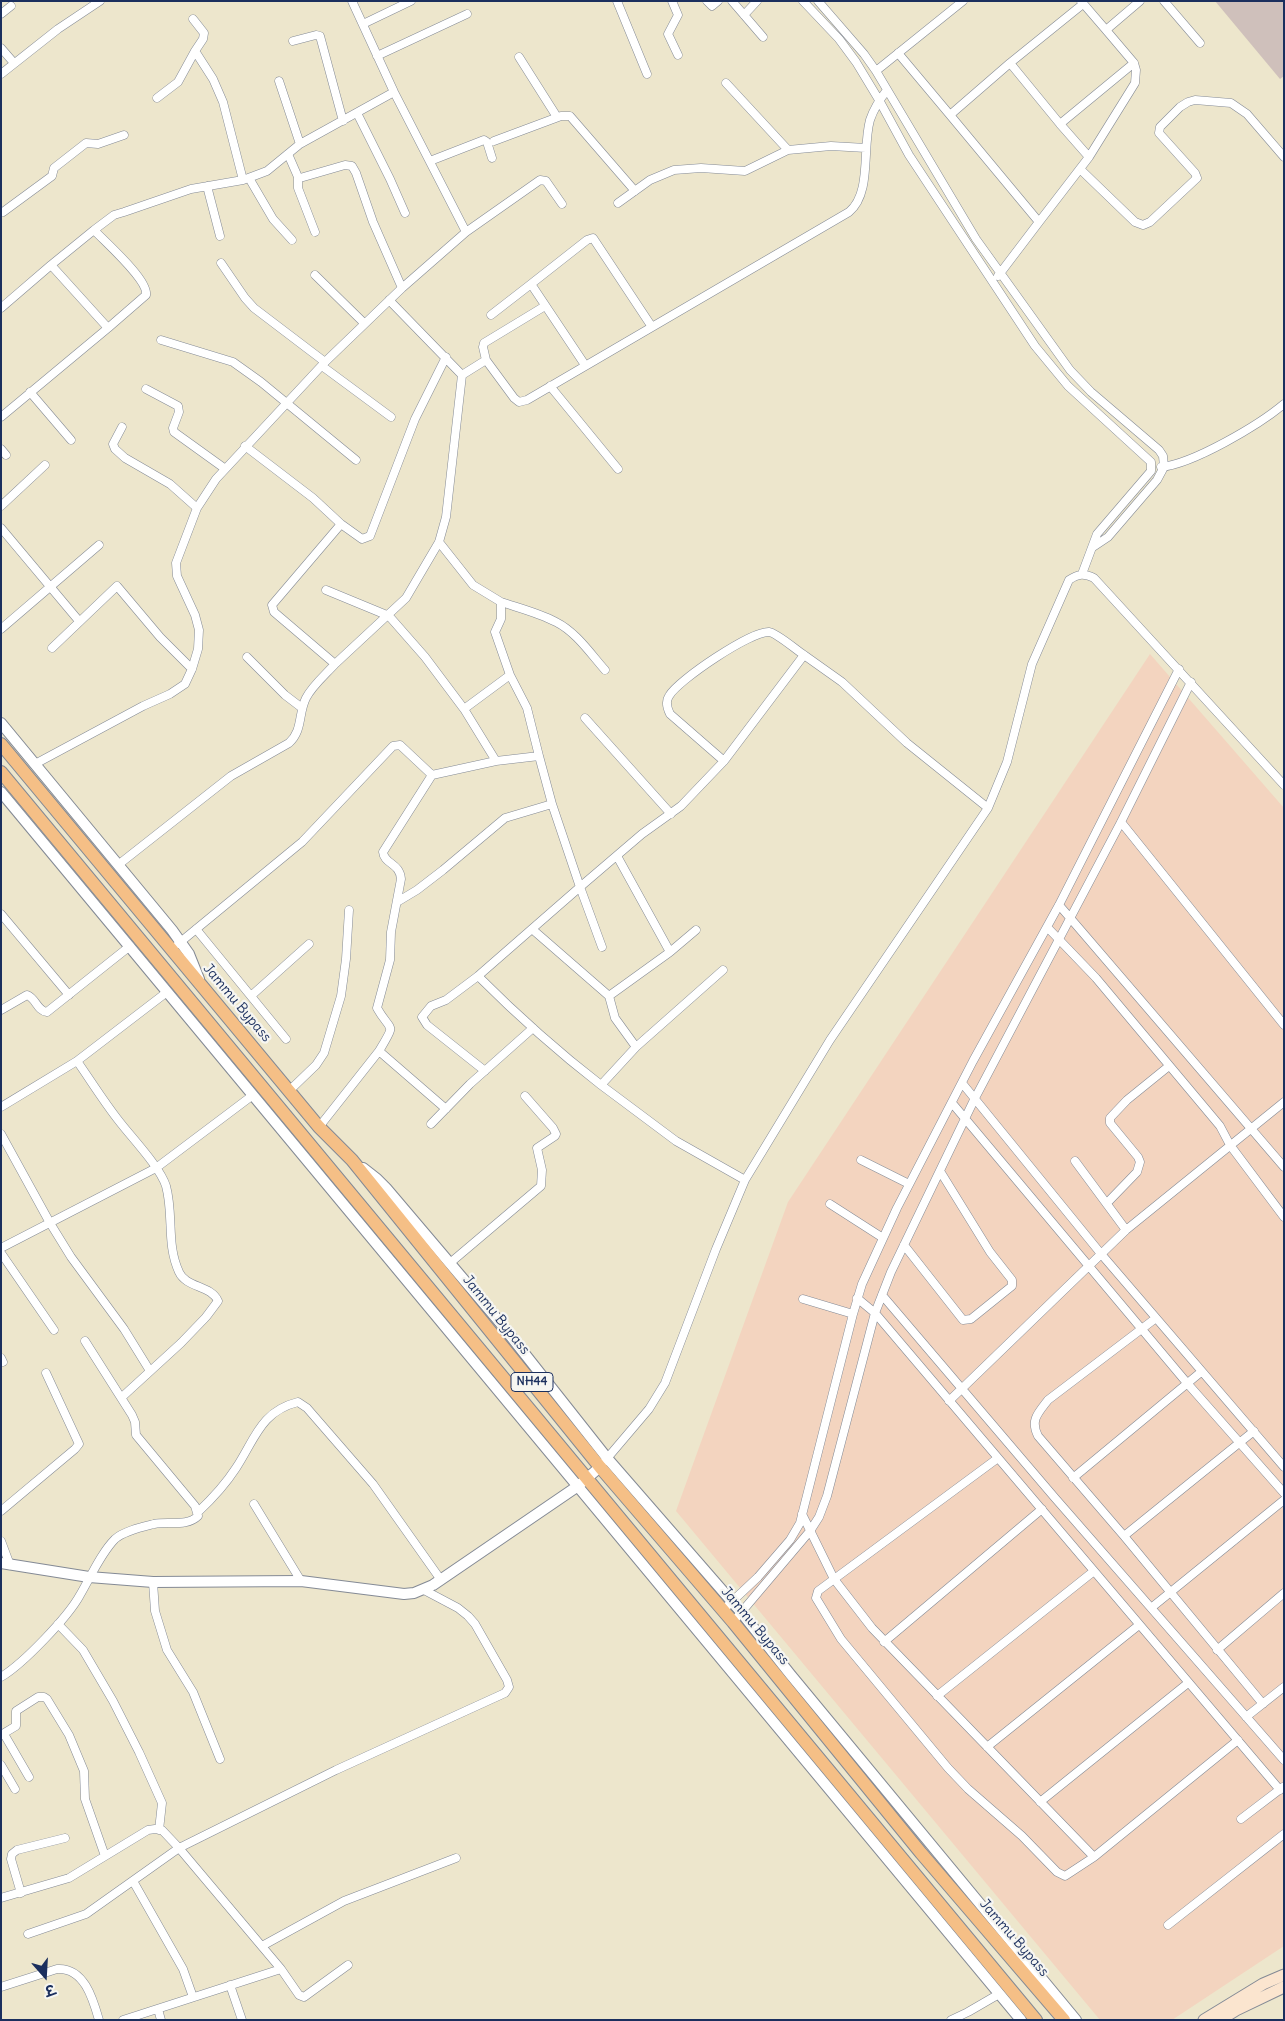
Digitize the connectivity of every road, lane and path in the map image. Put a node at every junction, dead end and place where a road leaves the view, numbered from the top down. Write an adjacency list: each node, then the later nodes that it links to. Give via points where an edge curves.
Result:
1 (100, 1): 34 (street)
2 (352, 1): 21 (street)
3 (411, 1): 21 (street)
4 (617, 1): 37 (street)
5 (672, 1): 29 (street, via 678,15 668,34)
6 (707, 1): 7 (street, via 712,6)
7 (718, 1)
8 (732, 1): 19 (street)
9 (757, 1): 19 (street)
10 (804, 1): 43 (street, via 839,38)
11 (818, 1): 35 (street)
12 (963, 1): 28 (street)
13 (1140, 1): 22 (street)
14 (1164, 1): 25 (street)
15 (1082, 3): 22 (street); 32 (street)
16 (11, 6): 17 (street)
17 (1, 14)
18 (467, 14): 30 (street)
19 (744, 16): 23 (street)
20 (194, 19): 27 (street, via 204,33)
21 (363, 24): 30 (street)
22 (1106, 30): 33 (street)
23 (764, 37)
24 (293, 41): 47 (street, via 320,36)
25 (1200, 43)
26 (1, 48): 34 (street)
27 (195, 51): 42 (street, via 178,82); 63 (street, via 223,102)
28 (898, 53): 35 (street); 45 (street)
29 (678, 55)
30 (377, 56): 41 (street)
31 (519, 57): 46 (street)
32 (1010, 63): 45 (street); 48 (street)
33 (1134, 63): 48 (street); 55 (street, via 1135,83)
34 (14, 64): 36 (street)
35 (876, 71): 40 (street)
36 (1, 74)
37 (647, 74)
38 (279, 82): 51 (street)
39 (726, 83): 53 (street)
40 (887, 90): 43 (street); 59 (street)
41 (394, 92): 44 (street); 58 (street)
42 (157, 98)
43 (879, 100): 52 (street, via 870,121); 62 (street)
44 (357, 113): 47 (street); 69 (street)
45 (950, 115): 70 (street)
46 (558, 117): 50 (street); 65 (street, via 574,119)
47 (343, 121): 51 (street)
48 (1060, 124): 55 (street)
49 (124, 135): 68 (street, via 98,144 86,143 54,168 52,176)
50 (494, 141)
51 (300, 144): 54 (street)
52 (866, 148): 53 (street, via 831,146); 88 (street, via 861,196 849,212)
53 (788, 150): 65 (street, via 745,171 674,170 650,180)
54 (288, 154): 61 (street); 63 (street, via 267,171)
55 (1089, 157): 60 (street)
56 (1284, 157): 60 (street, via 1247,114 1231,102 1194,100 1180,107 1160,127 1159,133 1197,178 1150,222 1143,225 1135,222)
57 (492, 158): 58 (street, via 484,140)
58 (430, 161): 73 (street)
59 (934, 168): 62 (street); 78 (street)
60 (1086, 174): 70 (street)
61 (298, 177): 72 (street, via 298,188); 82 (street, via 352,166)
62 (922, 177): 81 (street)
63 (246, 179): 64 (street); 75 (street, via 272,219)
64 (207, 186): 71 (street, via 114,216); 74 (street)
65 (635, 191): 66 (street)
66 (618, 203)
67 (562, 204): 73 (street, via 546,181 540,180)
68 (2, 211)
69 (405, 213)
70 (1039, 222): 78 (street)
71 (94, 230): 77 (street); 89 (street, via 141,280 147,292)
72 (315, 232)
73 (466, 232): 82 (street)
74 (220, 236)
75 (292, 240)
76 (221, 263): 93 (street, via 248,303)
77 (51, 265): 85 (street); 89 (street)
78 (1000, 274): 81 (street); 108 (street, via 1070,370 1159,450)
79 (315, 275): 87 (street)
80 (531, 284): 84 (street); 86 (street); 88 (street, via 587,240 594,238)
81 (993, 284): 111 (street, via 1053,369 1148,458)
82 (402, 288): 83 (street)
83 (389, 300): 87 (street); 91 (street)
84 (545, 306): 92 (street, via 484,344); 94 (street)
85 (1, 308)
86 (491, 315)
87 (364, 323): 93 (street)
88 (652, 326): 94 (street)
89 (108, 328): 98 (street)
90 (161, 340): 99 (street, via 233,362)
91 (446, 357): 95 (street); 114 (street, via 415,419 370,536 362,538)
92 (486, 360): 95 (street); 96 (street, via 518,402)
93 (323, 364): 99 (street); 102 (street)
94 (585, 365): 96 (street)
95 (462, 375): 116 (street, via 446,517)
96 (550, 386): 110 (street)
97 (146, 389): 109 (street, via 178,406 174,432)
98 (30, 392): 101 (street); 104 (street)
99 (286, 404): 105 (street); 106 (street)
100 (1284, 404): 108 (street, via 1268,417 1215,447)
101 (1, 417)
102 (391, 417)
103 (122, 427): 113 (street, via 114,444 116,450 164,480)
104 (71, 440)
105 (245, 446): 109 (street); 114 (street)
106 (356, 460)
107 (45, 465): 112 (street)
108 (1164, 467): 111 (street); 118 (street, via 1158,480 1108,537)
109 (224, 468): 113 (street)
110 (618, 468)
111 (1152, 468): 118 (street, via 1097,534)
112 (1, 506)
113 (197, 508): 130 (street, via 175,569 196,615 199,630)
114 (342, 524): 129 (street, via 272,606 274,612)
115 (1, 528): 120 (street)
116 (438, 542): 122 (street, via 473,585); 123 (street, via 411,591)
117 (99, 545): 120 (street)
118 (1093, 547): 119 (street)
119 (1082, 574): 132 (street, via 1094,578); 149 (street, via 1068,580 1032,664 1007,762)
120 (51, 587): 124 (street); 125 (street)
121 (326, 590): 123 (street)
122 (501, 602): 131 (street, via 564,627); 133 (street, via 501,619 495,632)
123 (388, 616): 129 (street); 136 (street, via 425,657)
124 (79, 621): 126 (street); 130 (street, via 117,586)
125 (1, 629)
126 (52, 648)
127 (804, 655): 142 (street); 142 (street, via 772,633 759,634 712,660 674,689 667,707 670,714); 149 (street, via 842,682 907,743)
128 (247, 657): 135 (street)
129 (335, 664): 135 (street, via 310,693)
130 (192, 669): 143 (street, via 180,689)
131 (605, 670)
132 (1179, 670): 134 (street); 156 (street)
133 (510, 675): 136 (street); 140 (street, via 532,722)
134 (1191, 682): 146 (street); 151 (street)
135 (302, 708): 153 (street, via 300,726 289,743 231,776)
136 (464, 709): 141 (street)
137 (585, 718): 150 (street)
138 (1, 723): 143 (street)
139 (1, 744): 166 (highway, Jammu Bypass / NH44)
140 (539, 756): 141 (street); 148 (street)
141 (496, 761): 145 (street)
142 (724, 761): 150 (street)
143 (35, 764): 153 (street)
144 (1, 772): 243 (highway, NH44)
145 (432, 775): 155 (street, via 383,852 399,871 401,879); 161 (street, via 400,745 393,746 302,842)
146 (1284, 785)
147 (1, 792): 167 (street)
148 (552, 804): 154 (street); 155 (street, via 505,818 443,870)
149 (988, 808): 207 (street, via 830,1040)
150 (672, 814): 152 (street)
151 (1121, 822): 159 (street); 177 (street)
152 (617, 856): 154 (street); 169 (street)
153 (118, 865): 166 (street)
154 (580, 887): 162 (street); 168 (street)
155 (397, 902): 181 (street, via 390,960 376,1008 391,1025)
156 (1059, 905): 159 (street); 160 (street)
157 (349, 910): 187 (street, via 341,996 324,1053)
158 (1, 914): 173 (street)
159 (1071, 918): 164 (street); 198 (street)
160 (1047, 927): 164 (street); 185 (street)
161 (196, 929): 166 (street); 174 (street)
162 (532, 929): 171 (street); 175 (street)
163 (696, 930): 169 (street)
164 (1059, 940): 183 (street, via 1096,978); 190 (street)
165 (309, 944): 174 (street)
166 (177, 945): 187 (highway, Jammu Bypass / NH44, via 200,981)
167 (130, 946): 172 (street); 173 (street)
168 (602, 947)
169 (670, 952): 175 (street)
170 (723, 970): 180 (street)
171 (478, 976): 178 (street); 184 (street, via 443,1002 431,1006 422,1019)
172 (167, 992): 182 (street); 188 (street)
173 (69, 995): 176 (street, via 47,1012 41,1011 27,995)
174 (252, 995): 179 (street)
175 (609, 996): 180 (street, via 615,1018)
176 (1, 1010)
177 (1284, 1025)
178 (533, 1028): 184 (street); 186 (street)
179 (286, 1039)
180 (636, 1047): 186 (street)
181 (380, 1051): 194 (street); 197 (street)
182 (77, 1062): 193 (street); 205 (street)
183 (1169, 1066): 200 (street, via 1220,1126); 210 (street, via 1110,1118 1110,1123 1140,1162 1137,1172)
184 (485, 1071): 194 (street)
185 (962, 1083): 190 (street); 192 (street)
186 (601, 1085): 207 (street, via 676,1140)
187 (290, 1090): 197 (highway, Jammu Bypass / NH44)
188 (252, 1094): 205 (street); 243 (street)
189 (525, 1096): 219 (street, via 556,1134 537,1148 542,1170 541,1186)
190 (974, 1100): 195 (street); 218 (street)
191 (1284, 1102): 198 (street)
192 (952, 1103): 195 (street); 208 (street)
193 (1, 1107)
194 (446, 1109): 196 (street)
195 (965, 1120): 206 (street); 220 (street)
196 (431, 1124)
197 (319, 1127): 201 (highway, Jammu Bypass / NH44)
198 (1252, 1128): 200 (street); 204 (street)
199 (1, 1134): 212 (street)
200 (1230, 1145): 211 (street); 213 (street)
201 (352, 1160): 219 (street, via 377,1179); 240 (highway, Jammu Bypass / NH44)
202 (861, 1160): 208 (street)
203 (1075, 1161): 210 (street)
204 (1284, 1167)
205 (156, 1168): 212 (street); 230 (street, via 165,1185 171,1251 180,1275 215,1295 218,1301 206,1317)
206 (940, 1172): 215 (street); 215 (street, via 980,1238 1012,1280 1012,1286 971,1319 963,1320)
207 (745, 1180): 240 (street, via 666,1383)
208 (910, 1184): 214 (street)
209 (830, 1204): 214 (street)
210 (1107, 1204): 213 (street)
211 (1284, 1217)
212 (50, 1223): 216 (street); 230 (street)
213 (1126, 1230): 218 (street)
214 (883, 1238): 222 (street)
215 (904, 1245): 221 (street)
216 (1, 1248)
217 (1, 1253): 228 (street)
218 (1102, 1255): 220 (street); 226 (street)
219 (450, 1263): 240 (street, via 498,1320)
220 (1088, 1267): 227 (street); 234 (street)
221 (882, 1295): 224 (street); 234 (street)
222 (858, 1298): 224 (street); 225 (street)
223 (803, 1299): 225 (street)
224 (875, 1313): 236 (street); 251 (street, via 826,1496)
225 (852, 1314): 250 (street)
226 (1156, 1318): 227 (street); 231 (street)
227 (1142, 1329): 233 (street); 242 (street, via 1068,1383 1048,1400 1038,1414 1034,1423 1038,1436)
228 (54, 1330)
229 (85, 1341): 235 (street)
230 (150, 1371): 235 (street)
231 (1201, 1372): 233 (street); 237 (street)
232 (46, 1374): 248 (street, via 79,1444)
233 (1187, 1383): 238 (street); 242 (street)
234 (962, 1389): 236 (street); 265 (street)
235 (122, 1397): 249 (street, via 134,1420 136,1435)
236 (949, 1401): 239 (street)
237 (1254, 1432): 238 (street); 241 (street)
238 (1240, 1442): 244 (street); 252 (street)
239 (998, 1458): 247 (street); 257 (street)
240 (603, 1462): 243 (street); 264 (highway, Jammu Bypass / NH44)
241 (1284, 1467)
242 (1073, 1478): 252 (street)
243 (583, 1482): 258 (street); 308 (street); 317 (highway, NH44)
244 (1284, 1493)
245 (1284, 1500): 262 (street)
246 (254, 1504): 259 (street)
247 (1042, 1509): 255 (street); 270 (street)
248 (1, 1511)
249 (198, 1512): 256 (street, via 190,1522 154,1524 120,1536 113,1541); 258 (street, via 221,1490 264,1421 282,1408 298,1402 307,1408 373,1484)
250 (802, 1514): 251 (street); 264 (street, via 790,1540 758,1577)
251 (810, 1531): 257 (street); 266 (street)
252 (1124, 1536): 262 (street)
253 (1, 1541): 254 (street)
254 (6, 1564): 256 (street)
255 (1094, 1571): 269 (street); 275 (street)
256 (89, 1577): 260 (street); 268 (street)
257 (834, 1579): 270 (street); 294 (street, via 818,1591 817,1602 857,1660 948,1768 1061,1875 1071,1873)
258 (441, 1580): 261 (street)
259 (301, 1581): 260 (street); 261 (street, via 404,1594)
260 (153, 1582): 281 (street, via 155,1611 167,1650 193,1692)
261 (424, 1590): 292 (street, via 458,1608 475,1624 507,1680 509,1687 505,1693 336,1770)
262 (1171, 1592): 265 (street); 271 (street)
263 (1284, 1593): 271 (street)
264 (727, 1605): 266 (street); 267 (highway, Jammu Bypass / NH44)
265 (1151, 1608): 277 (street)
266 (741, 1612): 267 (street); 319 (street)
267 (733, 1622): 318 (highway, Jammu Bypass / NH44, via 921,1853)
268 (58, 1624): 272 (street); 289 (street, via 83,1650 139,1752 162,1803)
269 (1139, 1625): 273 (street); 280 (street)
270 (884, 1642): 275 (street)
271 (1217, 1650): 276 (street)
272 (1, 1677)
273 (1188, 1683): 279 (street); 287 (street)
274 (1284, 1687): 276 (street)
275 (937, 1696): 280 (street)
276 (1262, 1704): 277 (street)
277 (1246, 1717): 282 (street)
278 (2, 1734): 284 (street); 293 (street, via 16,1726 16,1711 38,1698 47,1699 69,1736 84,1771 85,1799)
279 (1238, 1740): 285 (street); 294 (street)
280 (987, 1747): 287 (street)
281 (220, 1759)
282 (1284, 1760)
283 (1, 1765): 286 (street)
284 (29, 1777)
285 (1282, 1788): 288 (street)
286 (14, 1790)
287 (1040, 1802): 294 (street)
288 (1241, 1819)
289 (160, 1830): 292 (street); 293 (street, via 148,1830)
290 (1284, 1834): 299 (street)
291 (65, 1838): 297 (street, via 12,1854)
292 (178, 1848): 296 (street); 301 (street)
293 (105, 1856): 297 (street, via 69,1878)
294 (1094, 1857)
295 (456, 1858): 301 (street, via 344,1901)
296 (133, 1881): 300 (street, via 86,1914); 309 (street, via 183,1969)
297 (21, 1893): 298 (street)
298 (1, 1898)
299 (1168, 1925)
300 (28, 1934)
301 (262, 1946): 303 (street)
302 (348, 1965): 303 (street, via 304,1996 299,1994)
303 (281, 1968): 305 (street)
304 (1284, 1974): 320 (main road)
305 (230, 1985): 309 (street); 314 (street)
306 (1, 1987): 311 (street, via 67,1968 74,1971 88,1990)
307 (1284, 1987): 321 (main road)
308 (1000, 1994): 315 (street); 316 (street)
309 (193, 1998): 310 (street)
310 (158, 2009): 312 (street); 313 (street)
311 (99, 2020)
312 (123, 2020)
313 (161, 2020)
314 (242, 2020)
315 (951, 2020)
316 (1021, 2020)
317 (1036, 2020)
318 (1064, 2020)
319 (1076, 2020)
320 (1204, 2020)
321 (1220, 2020)

